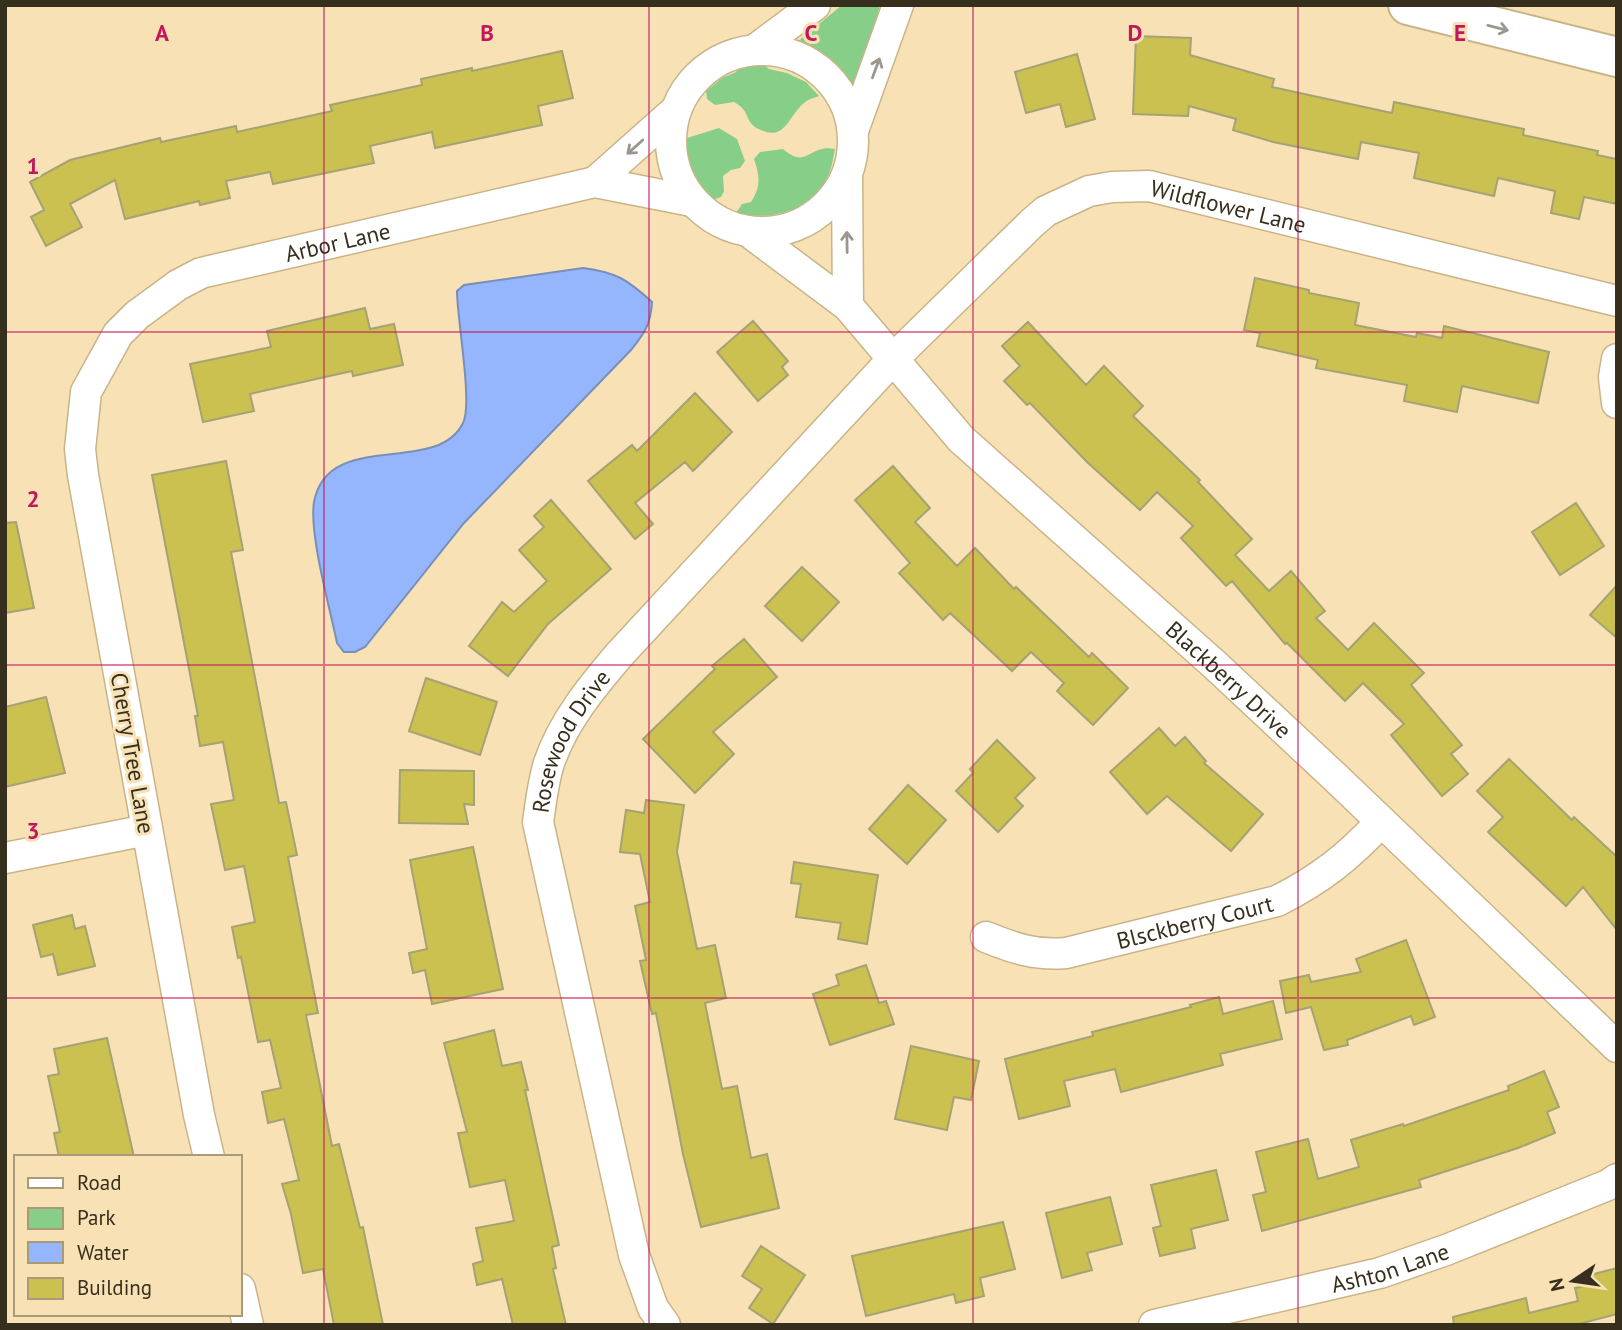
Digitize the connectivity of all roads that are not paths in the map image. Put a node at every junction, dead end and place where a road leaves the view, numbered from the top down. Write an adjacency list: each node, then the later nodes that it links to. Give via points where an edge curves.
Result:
1 (815, 5): 4 (street, Blackberry Drive)
2 (898, 5): 7 (street, Blackberry Drive, one-way to 2)
3 (1408, 5): 5 (main road, one-way to 5)
4 (756, 49): 6 (street, Blackberry Drive, via 730,54 706,68 687,87); 7 (street, Blackberry Drive, via 784,51 810,62 831,80 846,104)
5 (1617, 57)
6 (675, 111): 9 (street, Arbor Lane, one-way to 9); 10 (street, Blackberry Drive, via 670,142 676,174)
7 (853, 131): 8 (street, Blackberry Drive)
8 (847, 177): 11 (street, Blackberry Drive, via 831,202 809,221 780,232); 13 (street, Blackberry Drive, one-way to 8)
9 (595, 182): 10 (street, Arbor Lane); 14 (street, Arbor Lane, via 201,273 137,314)
10 (692, 201): 11 (street, Blackberry Drive, via 708,216)
11 (748, 232): 13 (street, Blackberry Drive)
12 (1617, 301): 15 (street, Wildflower Lane, via 1149,186 1112,187 1089,191 1046,211)
13 (848, 306): 15 (street, Blackberry Drive)
14 (108, 353): 19 (street, Cherry Tree Lane, via 86,391 80,449)
15 (893, 359): 18 (street, Blackberry Drive, via 961,439); 26 (street, Rosewood Drive, via 584,696 544,783 538,822 634,1255)
16 (1617, 359): 17 (street)
17 (1617, 403)
18 (1381, 822): 21 (street, Blsckberry Court, via 1350,855 1278,901 1066,953 1019,951); 22 (street, Blackberry Drive)
19 (147, 830): 20 (street); 23 (street, Cherry Tree Lane)
20 (5, 858)
21 (986, 937)
22 (1617, 1047)
23 (209, 1155)
24 (1617, 1179): 28 (street, Ashton Lane, via 1413,1263)
25 (242, 1298): 27 (street)
26 (659, 1316)
27 (248, 1325)
28 (1154, 1325)

